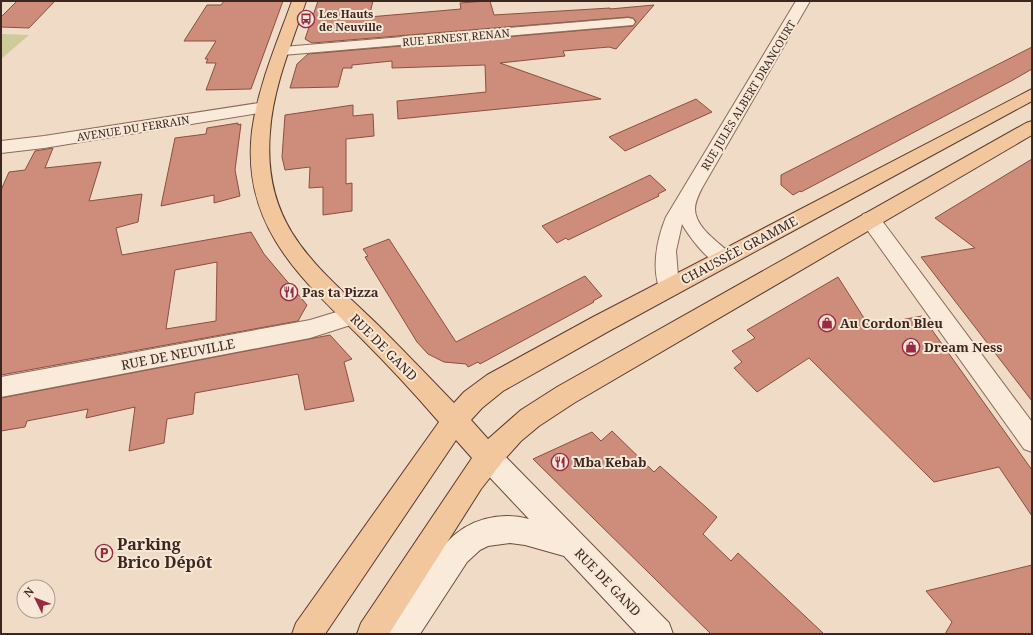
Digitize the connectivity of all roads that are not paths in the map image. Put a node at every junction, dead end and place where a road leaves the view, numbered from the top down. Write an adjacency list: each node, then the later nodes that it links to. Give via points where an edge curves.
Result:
1 (299, 1): 4 (main road, RUE DE GAND)
2 (803, 1): 9 (street, RUE JULES ALBERT DRANCOURT)
3 (628, 22): 4 (street, RUE ERNEST RENAN)
4 (283, 51): 6 (main road, RUE DE GAND)
5 (1032, 94): 11 (main road, CHAUSSÉE GRAMME)
6 (265, 107): 8 (street, AVENUE DU FERRAIN); 13 (main road, RUE DE GAND, via 260,139 261,176 275,223 311,272)
7 (1032, 127): 10 (main road)
8 (1, 147)
9 (693, 188): 11 (street, RUE JULES ALBERT DRANCOURT, via 686,202 685,211 689,221); 12 (street, RUE JULES ALBERT DRANCOURT, via 679,208 670,228 666,256)
10 (870, 219): 16 (street); 17 (main road, via 546,407 519,426)
11 (724, 258): 12 (main road, CHAUSSÉE GRAMME)
12 (669, 288): 15 (main road, CHAUSSÉE GRAMME, via 495,383 473,400)
13 (353, 316): 14 (street, RUE DE NEUVILLE, via 310,330); 15 (main road, RUE DE GAND)
14 (1, 387)
15 (455, 420): 17 (main road, RUE DE GAND); 19 (main road, CHAUSSÉE GRAMME)
16 (1032, 441)
17 (488, 458): 18 (main road, RUE DE GAND); 20 (main road)
18 (572, 544): 21 (main road, via 512,528 498,528 481,533 466,542 457,552); 22 (main road, RUE DE GAND)
19 (307, 634)
20 (372, 634)
21 (403, 634)
22 (658, 634)

